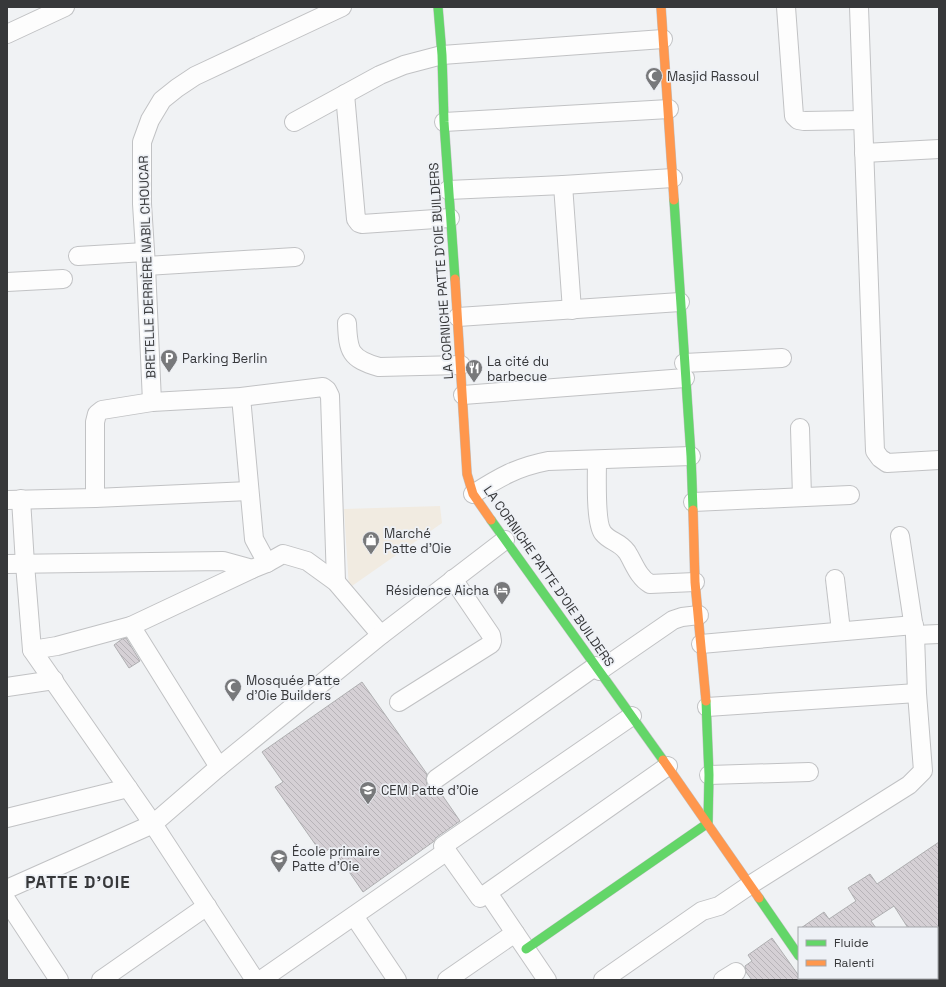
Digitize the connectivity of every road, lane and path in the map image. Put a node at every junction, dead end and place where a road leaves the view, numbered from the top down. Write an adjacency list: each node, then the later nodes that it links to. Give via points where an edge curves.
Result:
1 (65, 7): 7 (street)
2 (342, 7): 23 (street, BRETELLE DERRIÈRE NABIL CHOUCAR, via 195,76 162,100 150,120 142,142 142,204)
3 (438, 7): 9 (street, LA CORNICHE PATTE D'OIE BUILDERS)
4 (661, 7): 8 (street)
5 (786, 7): 12 (street, via 794,116 804,121)
6 (859, 7): 12 (street)
7 (7, 34)
8 (663, 39): 9 (street); 11 (street)
9 (442, 55): 10 (street, via 404,65); 14 (street, LA CORNICHE PATTE D'OIE BUILDERS)
10 (345, 94): 13 (street); 20 (street, via 356,219 359,223)
11 (669, 109): 14 (street); 17 (street)
12 (863, 120): 16 (street)
13 (294, 122)
14 (444, 122): 19 (street, LA CORNICHE PATTE D'OIE BUILDERS)
15 (939, 149): 16 (street)
16 (864, 153): 39 (street, via 875,451 887,463)
17 (673, 178): 18 (street); 26 (street)
18 (563, 185): 19 (street); 27 (street)
19 (448, 190): 20 (street, LA CORNICHE PATTE D'OIE BUILDERS)
20 (450, 218): 28 (street, LA CORNICHE PATTE D'OIE BUILDERS)
21 (78, 256): 23 (street)
22 (295, 257): 23 (street)
23 (146, 259): 35 (street, BRETELLE DERRIÈRE NABIL CHOUCAR)
24 (63, 279): 25 (street)
25 (7, 282)
26 (680, 302): 27 (street); 32 (street)
27 (572, 310): 28 (street)
28 (458, 317): 31 (street, LA CORNICHE PATTE D'OIE BUILDERS)
29 (347, 323): 31 (street, via 350,348 356,357 366,363 379,367)
30 (782, 358): 32 (street)
31 (461, 365): 33 (street, LA CORNICHE PATTE D'OIE BUILDERS)
32 (685, 371): 33 (street); 37 (street)
33 (464, 395): 41 (street, LA CORNICHE PATTE D'OIE BUILDERS, via 465,452 467,474)
34 (241, 397): 35 (street); 40 (street); 53 (street, via 323,387 327,390 330,396)
35 (152, 402): 44 (street, via 102,410 97,414)
36 (800, 428): 43 (street)
37 (690, 456): 38 (street); 46 (street)
38 (597, 460): 41 (street, via 548,460 527,465 501,476); 54 (street, via 598,520 602,531 624,548 641,576 650,584)
39 (939, 460)
40 (249, 491): 44 (street); 50 (street, via 254,539)
41 (473, 494): 48 (street, LA CORNICHE PATTE D'OIE BUILDERS)
42 (850, 495): 43 (street)
43 (802, 497): 46 (street)
44 (94, 498): 45 (street)
45 (14, 500): 49 (street)
46 (693, 502): 54 (street)
47 (900, 536): 57 (street)
48 (505, 540): 51 (street); 63 (street, LA CORNICHE PATTE D'OIE BUILDERS)
49 (16, 564): 50 (street, via 223,561); 62 (street)
50 (260, 566): 53 (street, via 284,554 307,561); 56 (street)
51 (453, 579): 60 (street); 67 (street, via 491,635 491,644)
52 (835, 579): 58 (street)
53 (336, 582): 60 (street)
54 (695, 582): 55 (street)
55 (698, 615): 61 (street); 63 (street, via 682,616 673,620)
56 (131, 626): 62 (street, via 57,646); 71 (street)
57 (915, 630): 58 (street); 59 (street); 66 (street)
58 (841, 632): 61 (street)
59 (939, 634)
60 (381, 635): 71 (street)
61 (701, 644): 68 (street)
62 (32, 650): 64 (street)
63 (598, 669): 69 (street, LA CORNICHE PATTE D'OIE BUILDERS); 74 (street)
64 (54, 680): 65 (street); 75 (street)
65 (7, 687)
66 (917, 693): 68 (street); 80 (street, via 923,771 910,785)
67 (399, 702)
68 (707, 706): 73 (street)
69 (632, 716): 70 (street, LA CORNICHE PATTE D'OIE BUILDERS); 79 (street, via 443,846)
70 (668, 766): 77 (street, LA CORNICHE PATTE D'OIE BUILDERS); 82 (street)
71 (219, 767): 78 (street)
72 (809, 772): 73 (street)
73 (709, 775): 77 (street)
74 (436, 779)
75 (128, 788): 76 (street); 78 (street)
76 (7, 818)
77 (708, 823): 80 (street, LA CORNICHE PATTE D'OIE BUILDERS); 87 (street)
78 (153, 824): 81 (street); 84 (street)
79 (447, 851): 82 (street, via 480,898); 85 (street)
80 (750, 885): 88 (street, LA CORNICHE PATTE D'OIE BUILDERS); 96 (street, via 719,906 702,910)
81 (7, 888)
82 (488, 893): 86 (street)
83 (7, 902): 89 (street)
84 (207, 906): 90 (street); 91 (street)
85 (354, 916): 92 (street); 93 (street)
86 (515, 932): 87 (street); 94 (street)
87 (526, 949): 95 (street)
88 (798, 955)
89 (59, 980)
90 (101, 980)
91 (255, 980)
92 (261, 980)
93 (397, 980)
94 (447, 980)
95 (547, 980)
96 (603, 980)

